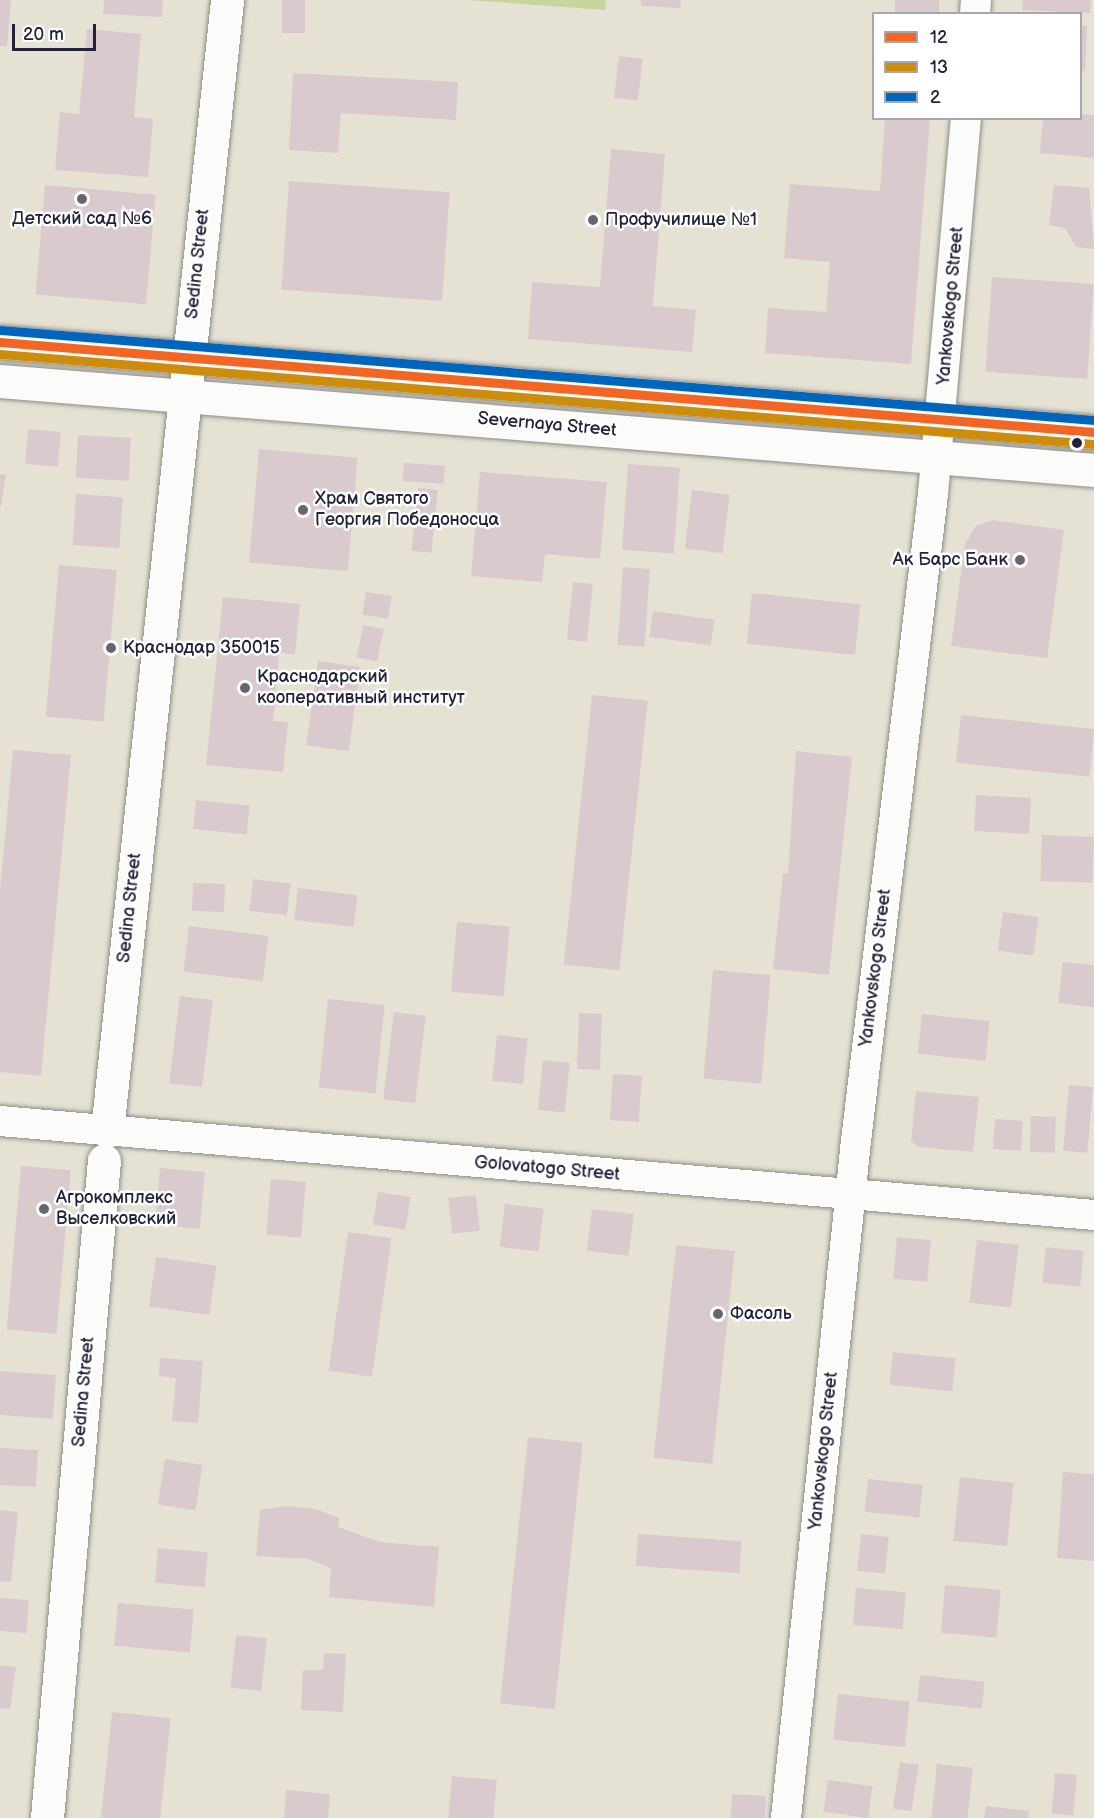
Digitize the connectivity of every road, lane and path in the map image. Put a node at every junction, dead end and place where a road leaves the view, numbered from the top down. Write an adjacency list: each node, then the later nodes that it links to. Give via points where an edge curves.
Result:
1 (227, 0): 4 (main road, Sedina Street)
2 (966, 120): 7 (street, Yankovskogo Street)
3 (0, 342): 4 (main road)
4 (194, 355): 6 (main road, Sedina Street); 7 (main road)
5 (0, 381): 6 (main road, Severnaya Street)
6 (190, 395): 9 (main road, Severnaya Street); 12 (main road, Sedina Street)
7 (940, 420): 8 (main road); 9 (street, Yankovskogo Street)
8 (1094, 432)
9 (937, 460): 10 (main road, Severnaya Street); 13 (street, Yankovskogo Street)
10 (1094, 470)
11 (0, 1121): 12 (street, Golovatogo Street)
12 (106, 1145): 13 (street, Golovatogo Street); 15 (main road, Sedina Street)
13 (850, 1196): 14 (street, Golovatogo Street); 16 (street, Yankovskogo Street)
14 (1094, 1215)
15 (46, 1818)
16 (786, 1818)

